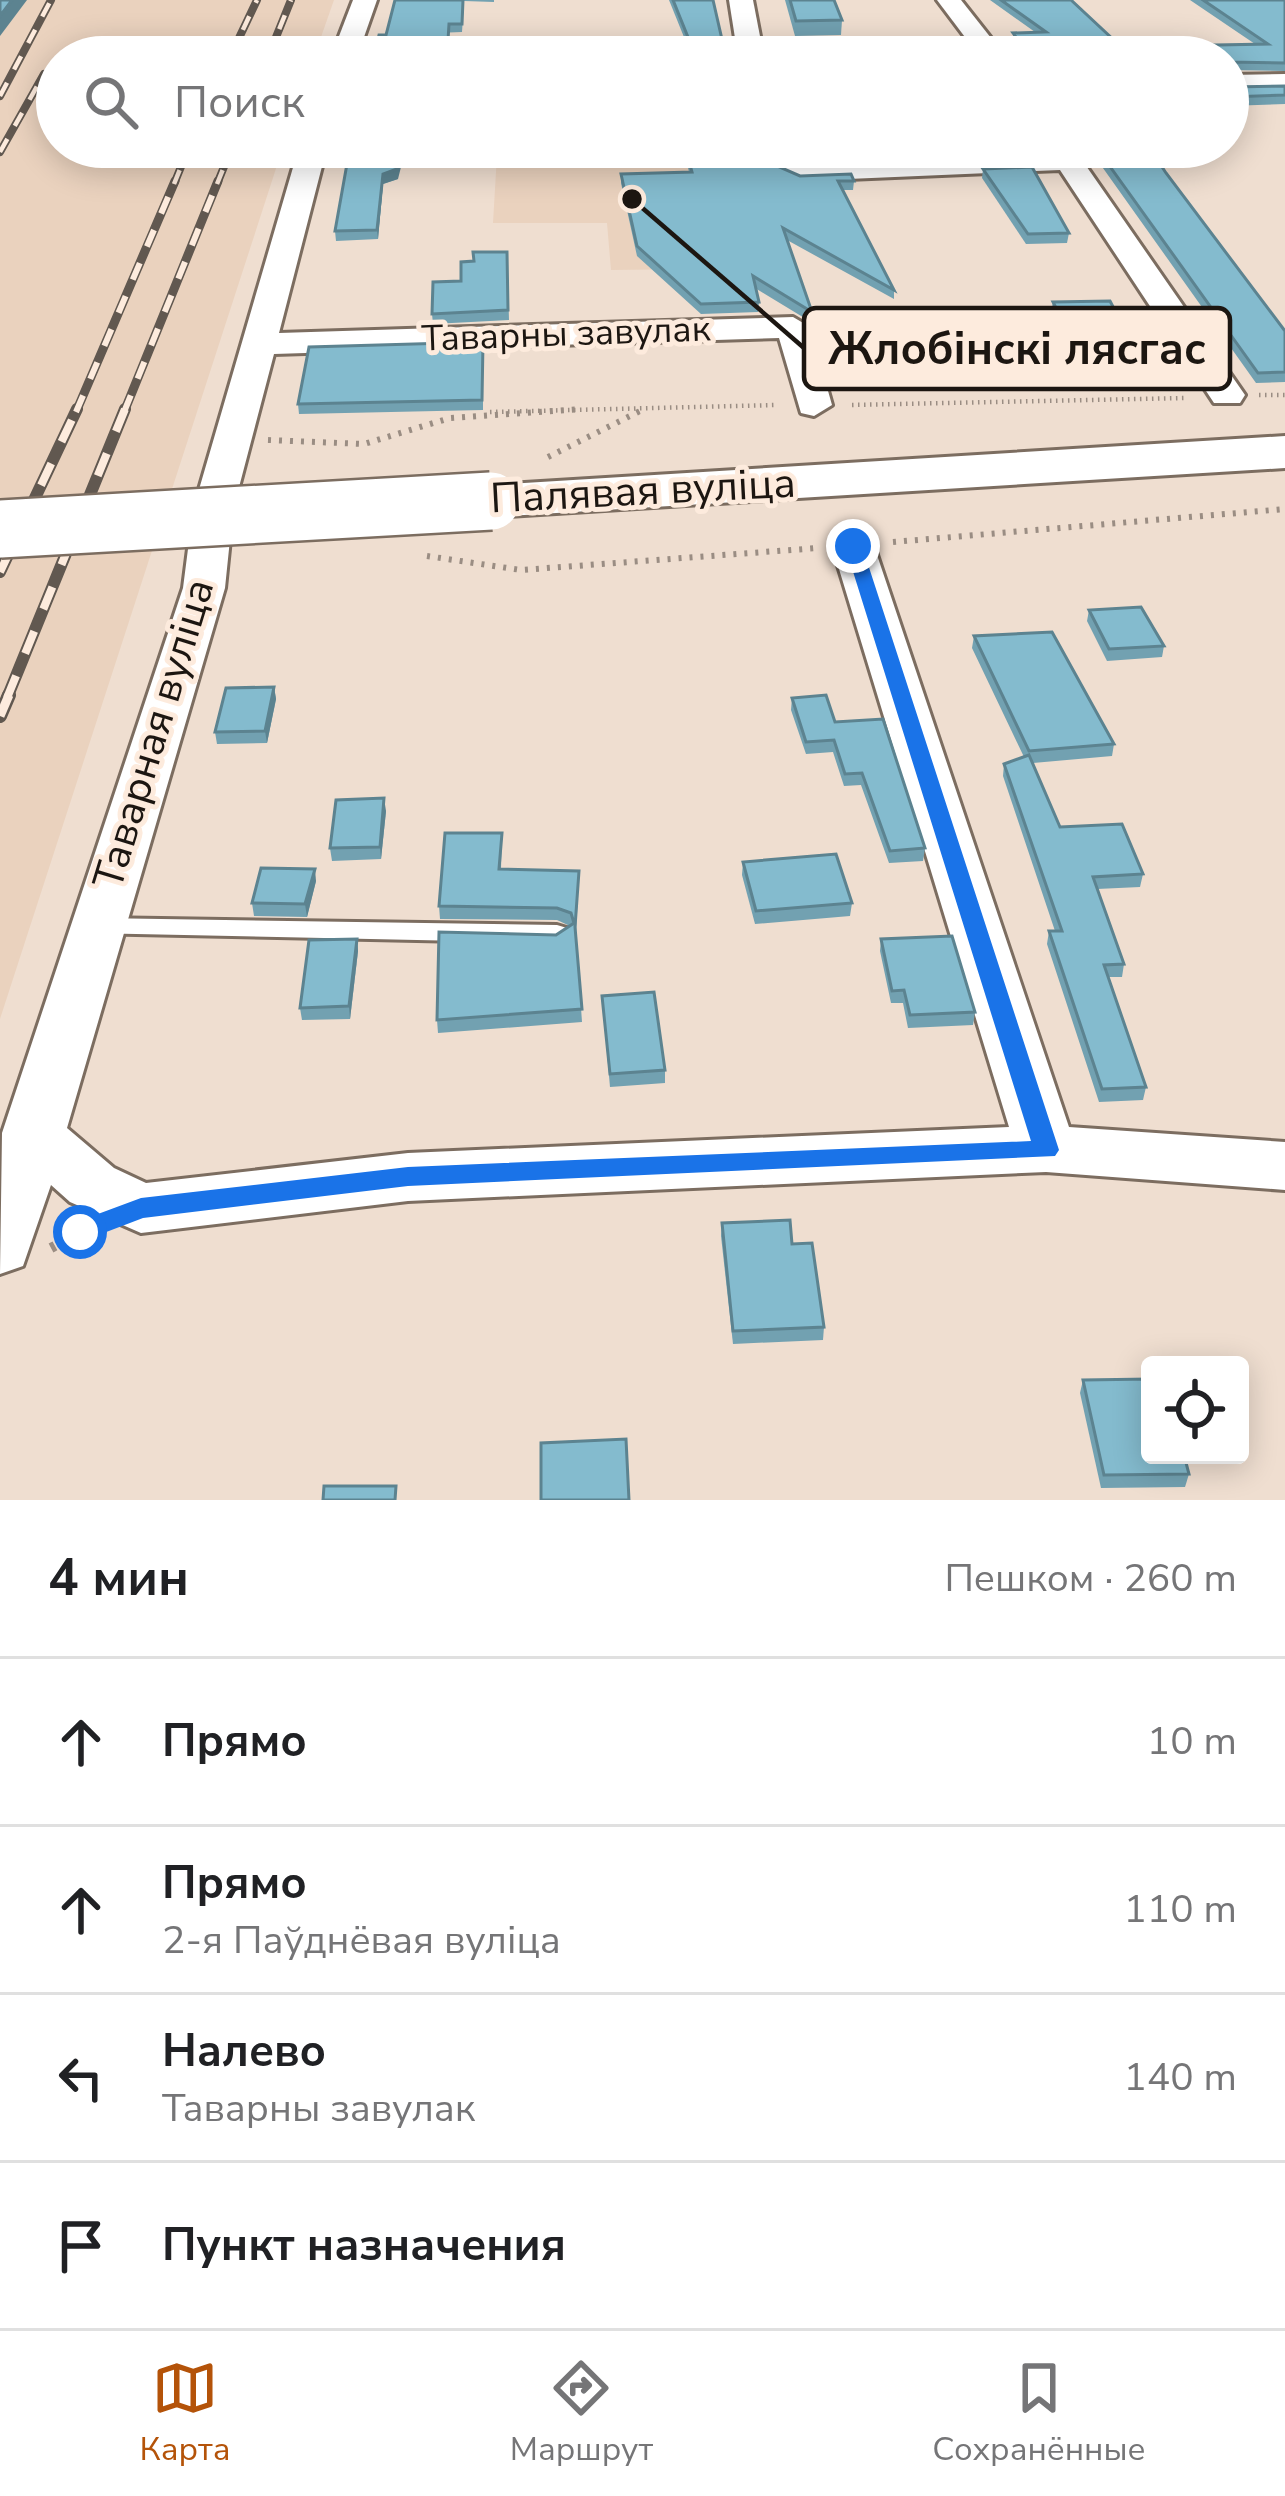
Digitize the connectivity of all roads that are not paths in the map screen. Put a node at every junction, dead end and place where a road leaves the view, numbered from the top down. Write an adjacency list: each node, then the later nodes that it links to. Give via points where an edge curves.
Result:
1 (365, 0): 4 (street)
2 (741, 0): 5 (street)
3 (950, 0): 6 (street)
4 (352, 36)
5 (747, 36)
6 (977, 36)
7 (1285, 82): 8 (street)
8 (1249, 83)
9 (308, 168): 13 (street, Таварная вуліца)
10 (793, 168): 11 (street)
11 (859, 168)
12 (1073, 168): 14 (street)
13 (259, 344): 15 (street, Таварны завулак, via 793,328); 19 (street, Таварная вуліца, via 213,510 204,588)
14 (1227, 395)
15 (814, 404)
16 (1285, 452): 17 (main road, Палявая вуліца, bridge)
17 (0, 529)
18 (853, 546): 22 (street)
19 (96, 927): 20 (lane); 21 (street, Таварная вуліца)
20 (557, 934)
21 (32, 1133): 22 (street, via 92,1185 141,1208 408,1177); 24 (street, Таварная вуліца)
22 (1046, 1150): 23 (street)
23 (1285, 1166)
24 (22, 1250)

